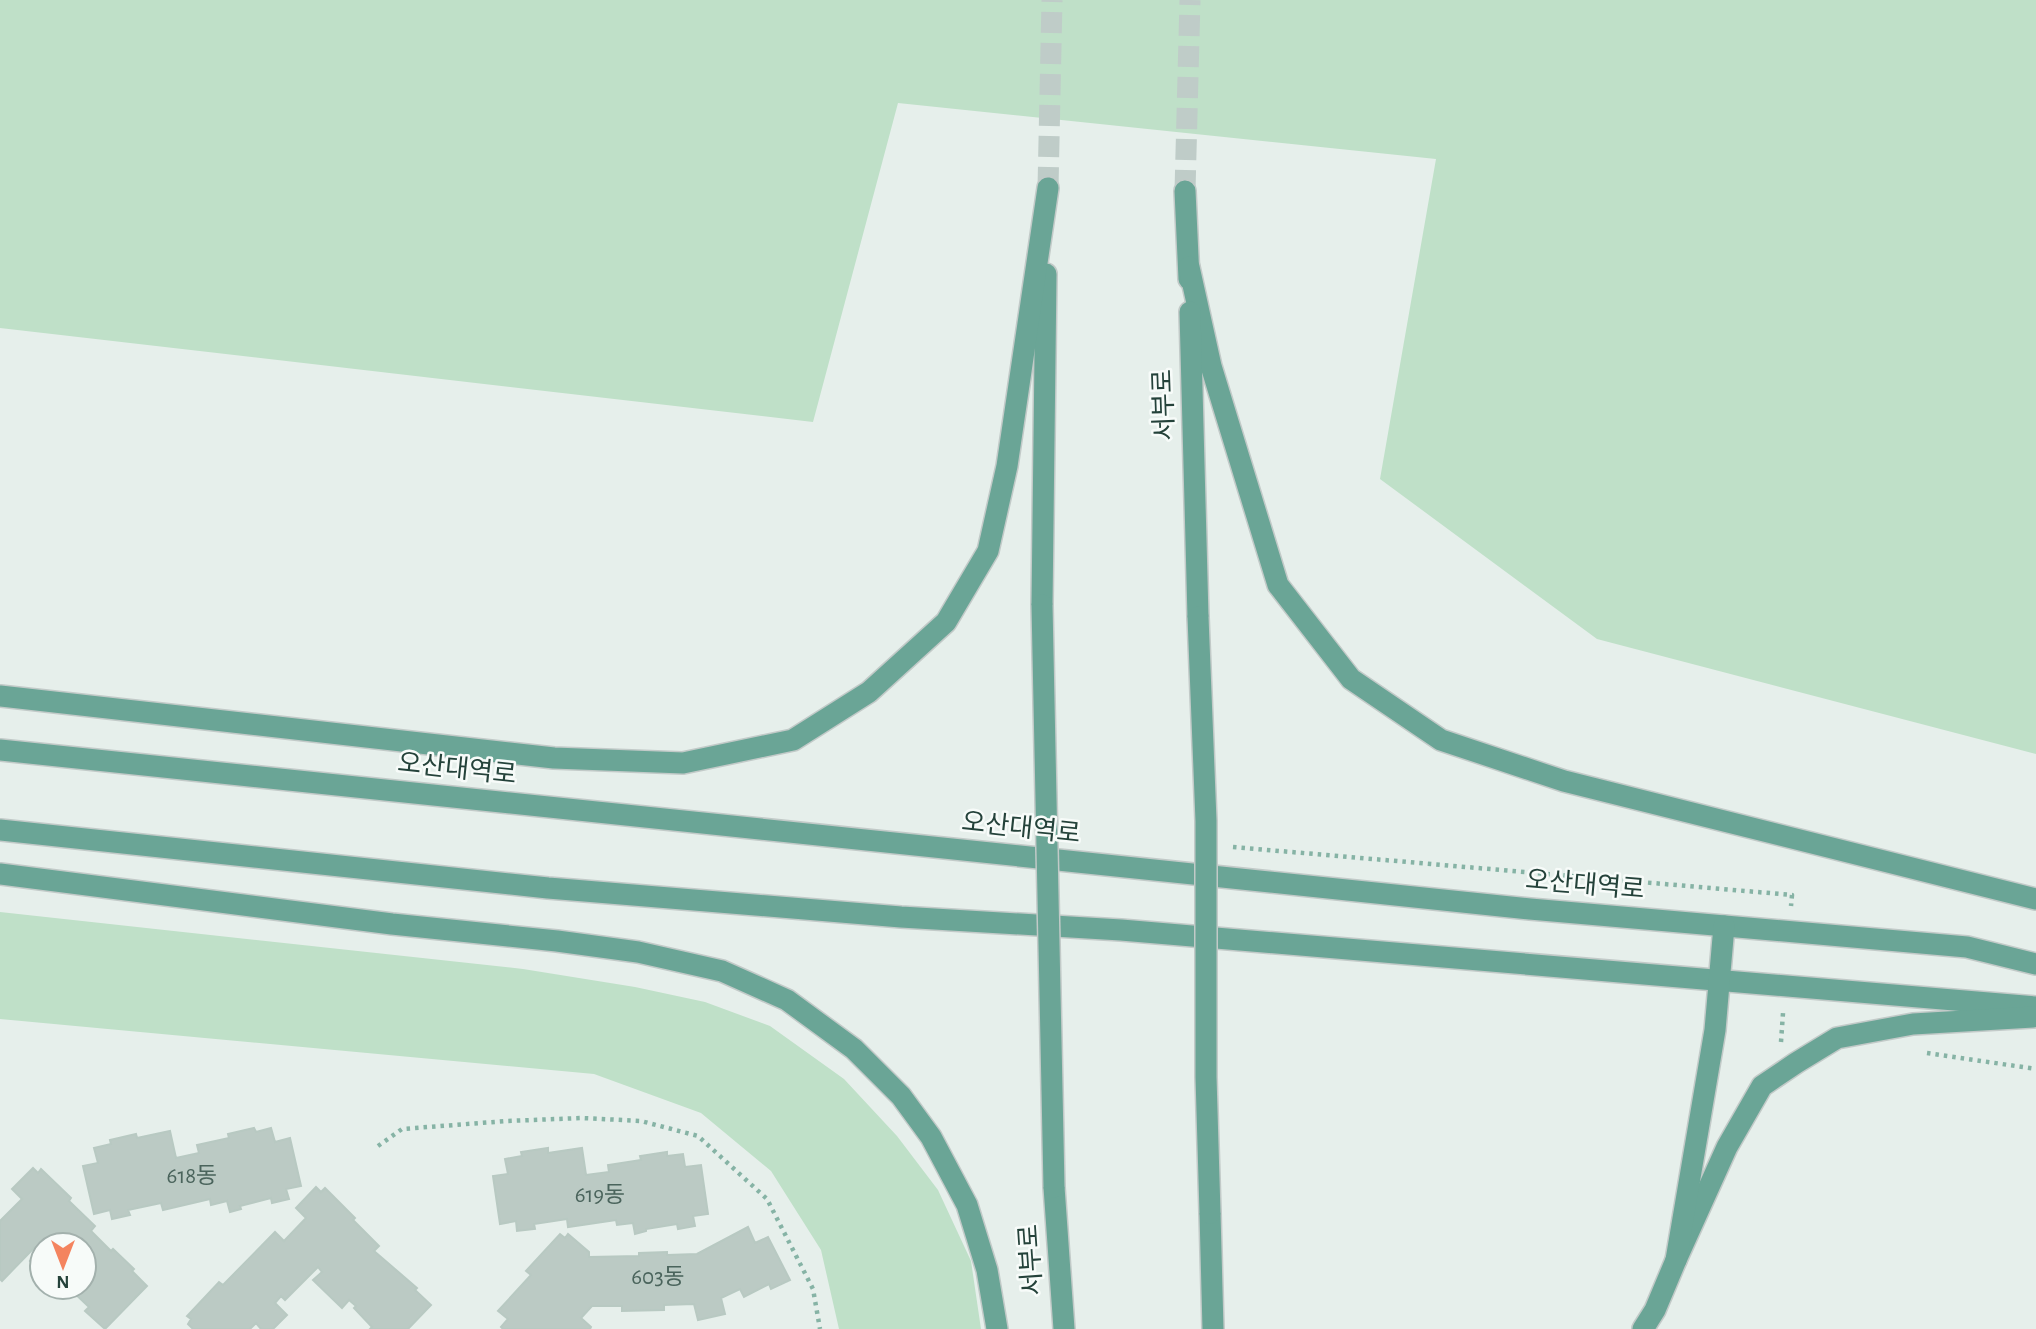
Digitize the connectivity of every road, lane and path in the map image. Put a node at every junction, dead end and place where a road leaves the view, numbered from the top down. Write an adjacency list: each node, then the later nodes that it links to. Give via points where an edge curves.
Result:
1 (1185, 191): 2 (main road, 서부로)
2 (1189, 267): 9 (main road, via 1212,366 1278,585 1351,679 1441,740 1564,781); 22 (main road, 서부로, bridge, via 1206,821 1206,1077)
3 (0, 696): 21 (main road, 서부로, bridge, via 554,758 683,763 793,740 869,692 946,622 988,551 1007,466 1048,188 1042,605 1054,1187)
4 (0, 750): 10 (main road, 오산대역로)
5 (0, 830): 12 (main road, via 548,888)
6 (1224, 846): 8 (path)
7 (0, 874): 20 (main road, via 638,952 722,971 787,1000 854,1049 901,1096 931,1137 967,1205 987,1270)
8 (1792, 895)
9 (2036, 899)
10 (1724, 926): 11 (main road, 오산대역로, via 1967,947); 12 (main road)
11 (2036, 964)
12 (1720, 979): 13 (main road); 18 (main road)
13 (2036, 1007)
14 (2036, 1017): 18 (main road, via 1913,1024 1837,1038 1796,1063 1762,1086 1727,1147)
15 (1917, 1054): 16 (path)
16 (2036, 1069)
17 (378, 1146): 19 (path, via 402,1129 544,1119 641,1121 698,1136 767,1199 814,1289)
18 (1676, 1260): 23 (main road)
19 (820, 1329)
20 (997, 1329)
21 (1064, 1329)
22 (1213, 1329)
23 (1643, 1329)

